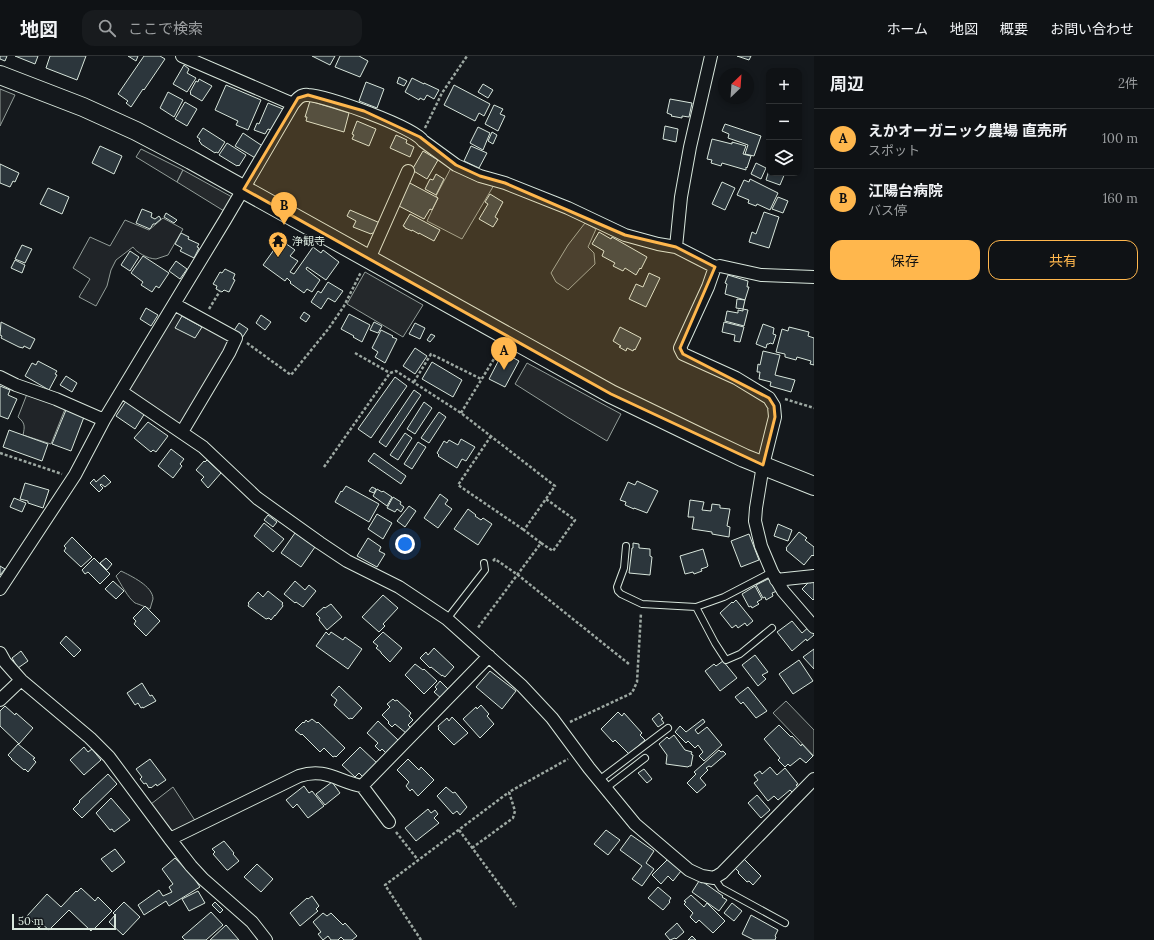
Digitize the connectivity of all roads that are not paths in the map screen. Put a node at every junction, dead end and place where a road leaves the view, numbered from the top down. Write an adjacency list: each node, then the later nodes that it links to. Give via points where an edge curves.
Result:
1 (182, 56): 4 (street)
2 (711, 56): 7 (street, via 690,147)
3 (0, 74): 6 (street, via 136,132)
4 (293, 104): 6 (street); 7 (street, via 298,98 308,95 326,98 364,111 420,137 456,165 480,176 568,208 625,235)
5 (408, 171): 8 (street)
6 (244, 189): 8 (street); 11 (street)
7 (676, 247): 9 (street)
8 (366, 263): 16 (street, via 611,394)
9 (715, 267): 10 (street, via 761,275); 16 (street, via 680,348 683,354 736,378 769,398 774,406 775,418)
10 (814, 277)
11 (174, 304): 13 (street); 15 (street, via 236,338)
12 (0, 377): 14 (street)
13 (122, 392): 14 (street); 15 (street)
14 (104, 420): 22 (street, via 74,477)
15 (182, 432): 24 (street, via 203,447 257,498 347,561 399,586)
16 (763, 465): 17 (street); 20 (street, via 755,521 761,546)
17 (814, 486)
18 (626, 546): 23 (lane, via 624,568 617,588 621,594 642,604)
19 (484, 563): 24 (lane, via 485,570)
20 (774, 576): 21 (street); 23 (lane); 25 (street, via 783,591)
21 (814, 576)
22 (0, 588)
23 (696, 607): 26 (lane, via 726,660 740,654)
24 (447, 619): 28 (street)
25 (814, 626)
26 (772, 628)
27 (0, 653): 29 (street)
28 (489, 656): 34 (street, via 552,718); 35 (street)
29 (21, 680): 30 (street); 37 (street, via 109,757)
30 (0, 700)
31 (668, 728): 34 (lane)
32 (646, 758): 34 (lane)
33 (814, 779): 38 (street, via 722,873)
34 (602, 784): 38 (street, via 634,824 689,870)
35 (362, 786): 36 (street); 37 (street, via 335,776 309,773)
36 (389, 822)
37 (170, 839): 40 (street, via 203,879 252,922)
38 (714, 878): 39 (lane, via 721,888)
39 (785, 923)
40 (266, 940)

